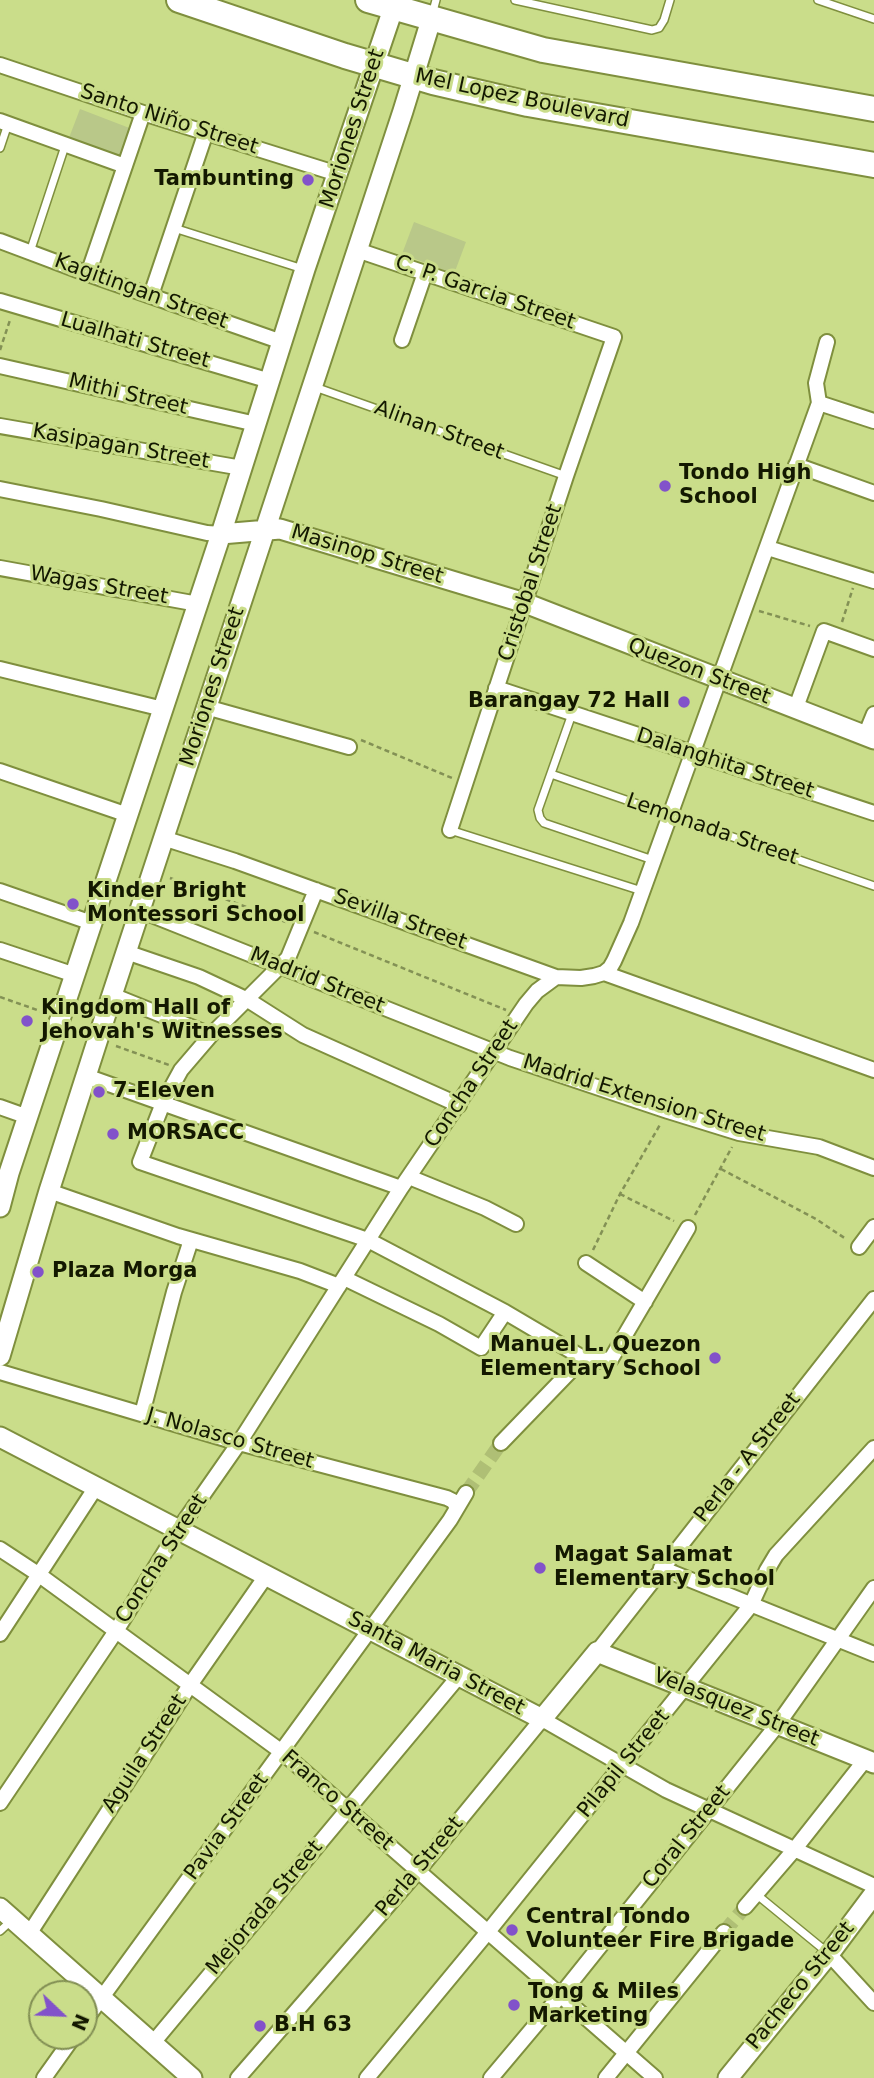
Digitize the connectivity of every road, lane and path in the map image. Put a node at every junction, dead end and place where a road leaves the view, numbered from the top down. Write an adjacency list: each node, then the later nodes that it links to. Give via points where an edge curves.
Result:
1 (178, 0): 10 (highway, Mel Lopez Boulevard)
2 (368, 0): 6 (highway)
3 (515, 0): 4 (lane, via 652,30 664,20)
4 (670, 0)
5 (818, 0): 8 (lane)
6 (395, 4): 7 (highway); 10 (main road, Moriones Street)
7 (434, 10): 11 (main road, Moriones Street); 12 (highway, via 543,50)
8 (874, 19)
9 (0, 65): 13 (street, Santo Niño Street)
10 (374, 65): 11 (highway, Mel Lopez Boulevard); 20 (main road, Moriones Street)
11 (414, 77): 18 (highway, Mel Lopez Boulevard, via 528,104); 23 (main road, Moriones Street)
12 (874, 109)
13 (143, 113): 15 (street, Santo Niño Street); 19 (street)
14 (4, 122): 16 (street); 17 (lane)
15 (206, 132): 20 (street, Santo Niño Street); 21 (street)
16 (65, 146): 19 (street); 24 (lane)
17 (0, 148)
18 (874, 165)
19 (125, 166): 27 (street)
20 (338, 174): 25 (main road, Moriones Street)
21 (174, 228): 25 (lane); 28 (street)
22 (0, 241): 24 (street, Kagitingan Street)
23 (357, 250): 26 (street, C. P. Garcia Street); 38 (main road, Moriones Street)
24 (30, 252): 27 (street, Kagitingan Street)
25 (305, 270): 33 (main road, Moriones Street)
26 (425, 273): 31 (street, C. P. Garcia Street); 32 (street)
27 (88, 274): 28 (street, Kagitingan Street)
28 (151, 295): 33 (street, Kagitingan Street)
29 (0, 301): 30 (street, Lualhati Street)
30 (15, 306): 35 (path); 37 (street, Lualhati Street)
31 (614, 337): 45 (street, Cristobal Street)
32 (402, 340)
33 (282, 342): 37 (main road, Moriones Street)
34 (827, 342): 39 (street, via 816,383)
35 (0, 350)
36 (0, 366): 41 (street, Mithi Street)
37 (270, 381): 41 (main road, Moriones Street)
38 (312, 386): 45 (lane, Alinan Street); 48 (main road, Moriones Street)
39 (820, 403): 40 (street); 43 (street)
40 (874, 421)
41 (256, 424): 44 (main road, Moriones Street)
42 (0, 426): 44 (street, Kasipagan Street)
43 (796, 465): 47 (street); 50 (street)
44 (242, 468): 49 (main road, Moriones Street)
45 (566, 476): 54 (street, Cristobal Street)
46 (0, 489): 49 (street, Masinop Street)
47 (874, 493)
48 (264, 531): 49 (main road, Masinop Street); 54 (main road, Masinop Street, via 280,529); 62 (main road, Moriones Street)
49 (221, 534): 55 (main road, Moriones Street)
50 (768, 548): 52 (street); 56 (street)
51 (0, 568): 55 (street, Wagas Street)
52 (857, 575): 53 (street); 57 (path)
53 (874, 581)
54 (525, 603): 60 (main road, Quezon Street); 61 (street, Cristobal Street)
55 (198, 604): 63 (main road, Moriones Street)
56 (746, 607): 57 (path); 60 (street)
57 (830, 633): 58 (street); 64 (street)
58 (874, 649)
59 (0, 669): 63 (street)
60 (720, 681): 64 (main road, Quezon Street); 69 (street)
61 (496, 688): 65 (street, Dalanghita Street); 72 (street, Cristobal Street)
62 (206, 707): 68 (street); 77 (main road, Moriones Street)
63 (163, 709): 74 (main road, Moriones Street)
64 (795, 710): 67 (main road, Quezon Street)
65 (572, 713): 69 (street, Dalanghita Street); 71 (lane)
66 (874, 714): 67 (street)
67 (870, 738)
68 (349, 747): 72 (path, via 352,739 358,739)
69 (693, 754): 73 (street, Dalanghita Street); 75 (street)
70 (0, 771): 74 (street)
71 (551, 774): 75 (lane, Lemonada Street); 78 (lane, via 538,810 544,823)
72 (465, 783): 76 (street, Cristobal Street)
73 (874, 813)
74 (128, 815): 85 (main road, Moriones Street)
75 (670, 816): 78 (street); 80 (lane, Lemonada Street)
76 (450, 830): 83 (lane)
77 (163, 838): 81 (street, Sevilla Street); 84 (main road, Moriones Street)
78 (654, 860): 83 (street)
79 (166, 876): 86 (path)
80 (874, 886)
81 (316, 890): 86 (street); 92 (street, Sevilla Street)
82 (0, 891): 85 (street)
83 (643, 891): 90 (street, via 614,961)
84 (139, 910): 88 (main road, Moriones Street); 89 (street, Madrid Street)
85 (93, 923): 91 (main road, Moriones Street)
86 (301, 927): 89 (street, via 288,958); 96 (path)
87 (0, 950): 91 (street)
88 (126, 952): 93 (main road, Moriones Street); 95 (street)
89 (277, 967): 95 (street); 100 (street, Madrid Street)
90 (604, 973): 92 (street); 102 (street)
91 (75, 975): 97 (main road, Moriones Street)
92 (556, 977): 100 (street, Concha Street, via 526,1004)
93 (112, 995): 98 (street); 103 (main road, Moriones Street)
94 (0, 997): 97 (path)
95 (248, 1000): 98 (street); 105 (street, via 303,1035)
96 (507, 1010)
97 (61, 1018): 108 (main road, Moriones Street)
98 (211, 1035): 101 (street)
99 (114, 1045): 101 (path)
100 (495, 1052): 105 (street, Concha Street); 107 (street, Madrid Extension Street)
101 (181, 1070): 104 (street)
102 (874, 1070)
103 (86, 1076): 104 (street); 114 (main road, Moriones Street)
104 (163, 1103): 113 (street); 121 (street, via 140,1162)
105 (459, 1105): 113 (street, Concha Street)
106 (0, 1107): 108 (street)
107 (668, 1111): 109 (street, Madrid Extension Street); 115 (path)
108 (28, 1117): 112 (main road, Moriones Street)
109 (739, 1133): 110 (street, Madrid Extension Street, via 819,1147); 111 (path)
110 (874, 1168)
111 (720, 1169): 119 (path); 122 (path)
112 (5, 1171): 116 (main road, Moriones Street)
113 (405, 1183): 117 (street, via 485,1208); 121 (street, Concha Street)
114 (49, 1191): 120 (street); 128 (main road, Moriones Street)
115 (620, 1194): 119 (path); 123 (path)
116 (0, 1207)
117 (516, 1224)
118 (874, 1227): 122 (street)
119 (688, 1228): 126 (street)
120 (191, 1240): 124 (street); 131 (street)
121 (368, 1240): 124 (street, Concha Street); 127 (street)
122 (859, 1247)
123 (586, 1263): 126 (street)
124 (341, 1282): 127 (street, via 439,1324 481,1348); 133 (street, Concha Street)
125 (874, 1299): 141 (street, Perla - A Street)
126 (645, 1302): 129 (street, via 611,1359)
127 (505, 1312): 129 (street)
128 (0, 1356)
129 (583, 1358): 134 (street)
130 (0, 1373): 131 (street, J. Nolasco Street)
131 (142, 1414): 133 (street, J. Nolasco Street)
132 (0, 1437): 136 (main road, Santa Maria Street)
133 (239, 1443): 138 (street, J. Nolasco Street, via 447,1498); 139 (street, Concha Street)
134 (501, 1443)
135 (874, 1448): 145 (street, Pilapil Street, via 776,1555)
136 (96, 1487): 139 (main road, Santa Maria Street); 142 (street)
137 (466, 1493): 138 (street, Pavia Street)
138 (457, 1507): 146 (street, Pavia Street)
139 (179, 1529): 143 (main road, Santa Maria Street); 147 (street, Concha Street)
140 (0, 1549): 142 (street, Franco Street)
141 (661, 1568): 145 (street); 150 (street, Perla - A Street)
142 (38, 1574): 147 (street, Franco Street); 148 (street)
143 (266, 1576): 146 (main road, Santa Maria Street); 153 (street, Aguila Street)
144 (874, 1588): 149 (street, Coral Street)
145 (751, 1605): 149 (street); 154 (street, Pilapil Street)
146 (370, 1630): 152 (main road, Santa Maria Street); 157 (street, Pavia Street)
147 (116, 1631): 153 (street, Franco Street); 160 (street, Concha Street)
148 (0, 1634)
149 (838, 1640): 151 (street); 156 (street, Coral Street)
150 (597, 1651): 154 (main road, Velasquez Street); 155 (main road, Perla Street)
151 (874, 1654)
152 (459, 1676): 155 (main road, Santa Maria Street); 161 (street, Mejorada Street)
153 (190, 1685): 157 (street, Franco Street); 172 (street, Aguila Street)
154 (686, 1688): 156 (main road, Velasquez Street); 159 (street, Pilapil Street)
155 (542, 1720): 159 (street, Santa Maria Street); 164 (street, Perla Street)
156 (778, 1724): 158 (main road, Velasquez Street); 162 (street, Coral Street)
157 (282, 1752): 161 (street, Franco Street); 175 (street, Pavia Street)
158 (869, 1759): 163 (street)
159 (623, 1766): 162 (street, Santa Maria Street); 171 (street, Pilapil Street)
160 (0, 1803)
161 (348, 1808): 164 (street, Franco Street); 178 (street, Mejorada Street)
162 (708, 1811): 163 (street, Santa Maria Street); 174 (street, Coral Street)
163 (794, 1850): 165 (street, Santa Maria Street); 166 (street)
164 (417, 1872): 171 (street, Franco Street); 183 (street, Perla Street)
165 (874, 1886)
166 (756, 1893): 168 (street); 173 (lane)
167 (874, 1894): 173 (main road, Pacheco Street)
168 (745, 1907)
169 (4, 1920): 172 (main road)
170 (724, 1932): 180 (street)
171 (487, 1933): 174 (street, Franco Street); 184 (street, Pilapil Street)
172 (29, 1934): 175 (main road)
173 (829, 1954): 177 (street); 188 (main road, Pacheco Street)
174 (560, 1996): 180 (street, Franco Street); 185 (street, Coral Street)
175 (101, 1998): 176 (street, Pavia Street); 178 (main road)
176 (98, 2002)
177 (874, 2003)
178 (152, 2044): 182 (main road)
179 (64, 2050): 181 (street)
180 (626, 2053): 186 (street); 187 (street, Franco Street)
181 (44, 2078)
182 (192, 2078)
183 (239, 2078)
184 (367, 2078)
185 (491, 2078)
186 (606, 2078)
187 (655, 2078)
188 (728, 2078)

